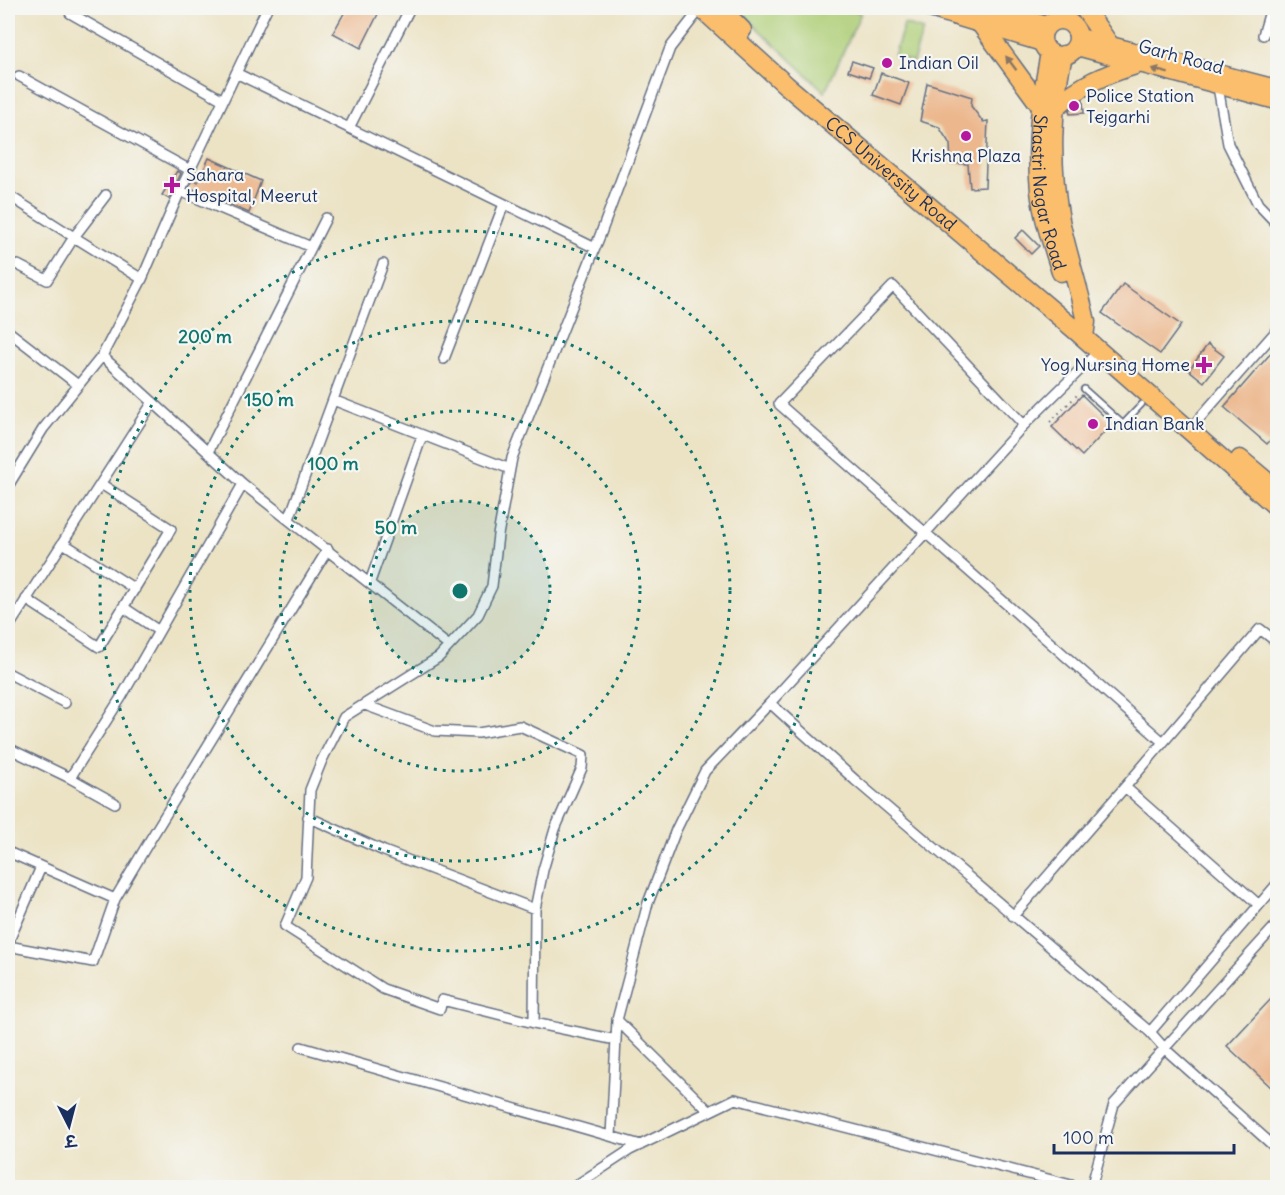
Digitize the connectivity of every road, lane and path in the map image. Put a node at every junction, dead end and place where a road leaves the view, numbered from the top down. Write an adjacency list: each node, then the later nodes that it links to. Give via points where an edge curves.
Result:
1 (267, 8): 14 (street)
2 (410, 8): 21 (street)
3 (701, 8): 22 (highway, CCS University Road, via 786,85); 32 (street, via 670,48)
4 (720, 8): 22 (highway, CCS University Road)
5 (930, 8): 9 (highway)
6 (1084, 8): 12 (highway)
7 (1271, 8): 11 (street)
8 (69, 13): 18 (street)
9 (997, 13): 10 (highway); 10 (highway); 20 (highway, one-way to 9)
10 (1062, 32): 12 (main road, Garh Road); 13 (main road, Garh Road); 20 (highway, Shastri Nagar Road)
11 (1263, 35)
12 (1109, 44): 17 (main road, Garh Road)
13 (1136, 65): 16 (main road, Garh Road, one-way to 13); 20 (highway, via 1104,75)
14 (236, 73): 18 (street); 21 (street)
15 (19, 76): 23 (street)
16 (1218, 87): 19 (main road, Garh Road); 29 (street, via 1228,144 1257,204)
17 (1278, 88)
18 (223, 100): 23 (street)
19 (1278, 102)
20 (1048, 106): 36 (highway, Shastri Nagar Road, via 1038,154 1040,193)
21 (349, 128): 27 (street)
22 (867, 147): 36 (highway, CCS University Road)
23 (190, 170): 24 (street)
24 (180, 191): 31 (street); 35 (street)
25 (8, 195): 30 (street)
26 (106, 195): 30 (street)
27 (504, 204): 32 (street); 41 (street)
28 (326, 218): 31 (street)
29 (1278, 225)
30 (74, 237): 34 (street, via 47,280); 35 (street)
31 (311, 247): 51 (street)
32 (595, 248): 52 (street)
33 (383, 264): 44 (street)
34 (18, 265)
35 (142, 279): 40 (street)
36 (1079, 326): 39 (highway, CCS University Road); 47 (highway, CCS University Road)
37 (1278, 329): 47 (street)
38 (8, 331): 42 (street)
39 (1099, 351): 49 (street); 57 (highway, CCS University Road)
40 (102, 356): 42 (street); 45 (street)
41 (444, 359)
42 (78, 386): 55 (street, via 43,429)
43 (1084, 388): 46 (lane, via 1123,424); 48 (path)
44 (333, 400): 50 (street); 58 (street)
45 (153, 402): 51 (street); 53 (street)
46 (1142, 404)
47 (1197, 421): 56 (highway, CCS University Road)
48 (1050, 422)
49 (1024, 425): 59 (street); 59 (street, via 892,286 779,404)
50 (422, 436): 52 (street); 62 (street)
51 (208, 452): 54 (street)
52 (510, 469): 69 (street, via 492,586 478,615)
53 (101, 484): 60 (street); 63 (street, via 171,529)
54 (243, 484): 58 (street); 67 (street)
55 (8, 486)
56 (1278, 491)
57 (1278, 508)
58 (289, 519): 61 (street)
59 (926, 533): 72 (street); 74 (street)
60 (63, 543): 63 (street); 64 (street)
61 (328, 549): 62 (street); 83 (street)
62 (369, 582): 69 (street)
63 (135, 589): 65 (street)
64 (26, 599): 65 (street, via 99,647); 66 (street)
65 (123, 607): 67 (street)
66 (8, 628)
67 (159, 631): 76 (street)
68 (1278, 643): 74 (street, via 1260,629)
69 (449, 646): 73 (street, via 439,657)
70 (8, 674): 71 (street)
71 (65, 703)
72 (770, 703): 86 (street); 89 (street, via 705,771 676,830 648,903)
73 (365, 705): 79 (street, via 344,717 322,760 310,790); 85 (street, via 435,731 478,733 520,726 583,755 582,768 555,830)
74 (1163, 742): 77 (street)
75 (8, 748): 76 (street)
76 (70, 778): 78 (street)
77 (1125, 787): 84 (street); 86 (street)
78 (114, 803)
79 (308, 817): 85 (street); 90 (street, via 306,877 285,926 382,989 440,1009 442,1000)
80 (8, 852): 81 (street)
81 (41, 867): 83 (street); 88 (street)
82 (1278, 883): 84 (street)
83 (116, 899): 88 (street, via 93,962)
84 (1259, 905): 91 (street)
85 (535, 909): 90 (street)
86 (1013, 916): 91 (street)
87 (1278, 923): 94 (street)
88 (8, 945)
89 (616, 1020): 92 (street); 95 (street)
90 (534, 1023): 92 (street)
91 (1150, 1032): 94 (street)
92 (616, 1040): 96 (street)
93 (301, 1047): 96 (street)
94 (1165, 1049): 98 (street); 101 (street, via 1114,1104)
95 (710, 1111): 97 (street); 100 (street, via 735,1099)
96 (611, 1136): 97 (street)
97 (641, 1144): 99 (street)
98 (1278, 1150)
99 (572, 1188)
100 (1083, 1188)
101 (1091, 1188)

